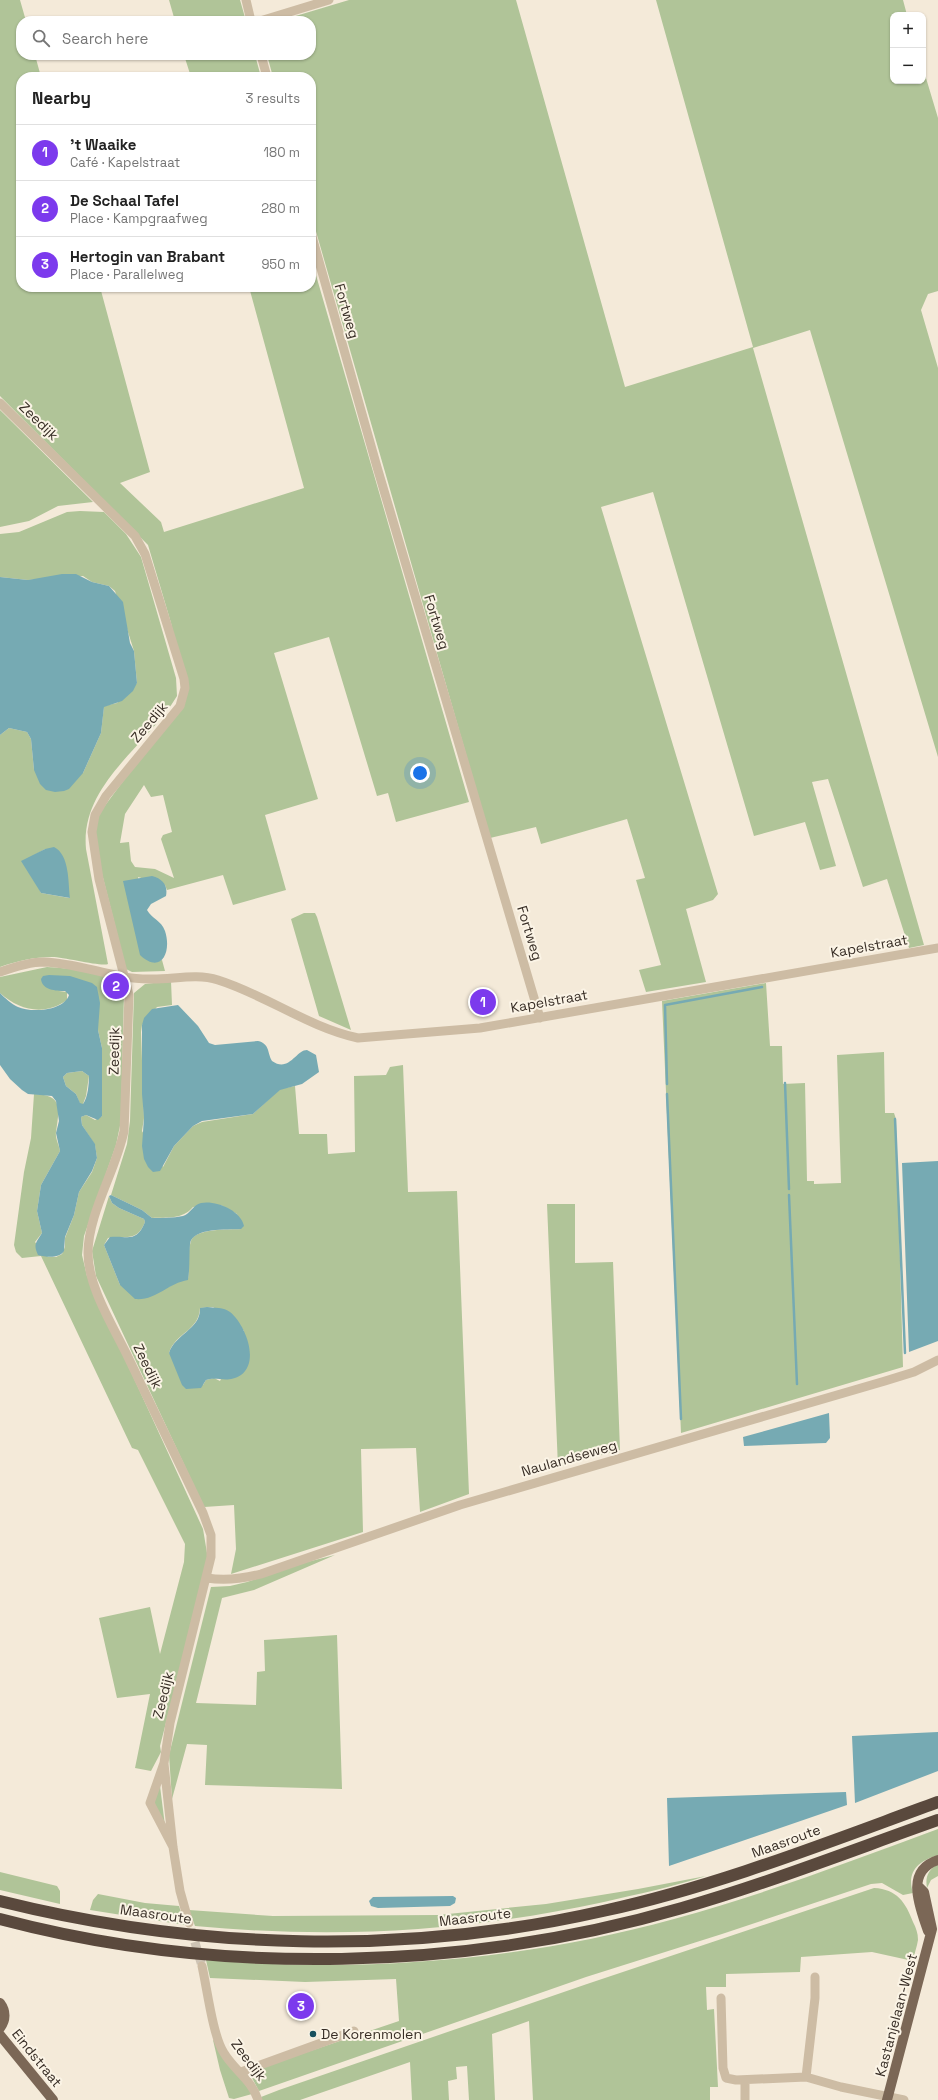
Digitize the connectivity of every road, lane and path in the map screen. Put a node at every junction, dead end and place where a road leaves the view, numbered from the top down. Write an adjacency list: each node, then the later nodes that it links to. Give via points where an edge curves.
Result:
1 (246, 0): 3 (street)
2 (329, 0): 4 (street)
3 (250, 16)
4 (276, 16)
5 (262, 60): 6 (street)
6 (266, 72)
7 (316, 251): 12 (street, Fortweg, via 377,468)
8 (0, 402): 11 (street, Zeedijk, via 135,536 145,554 184,679 185,688 180,706 106,796 96,814 92,832 99,879)
9 (938, 948): 12 (street, Kapelstraat)
10 (0, 972): 11 (street, Kapelstraat, via 30,963 45,962 67,964)
11 (126, 978): 12 (street, Kapelstraat, via 217,979 339,1034 358,1038 457,1030); 14 (street, Zeedijk, via 129,994 124,1131 120,1151 92,1225 88,1252 89,1266 107,1314 207,1522 212,1546)
12 (540, 1018)
13 (938, 1360): 14 (street, Naulandseweg, via 914,1372 885,1381 460,1505 242,1580)
14 (207, 1578): 15 (street, Zeedijk, via 170,1723)
15 (164, 1763): 18 (street, Zeedijk); 18 (street, Zeedijk, via 150,1803)
16 (938, 1802): 20 (highway, Maasroute, via 735,1875 671,1894 573,1917 465,1934 359,1942 222,1938 129,1927)
17 (938, 1820): 21 (highway, via 682,1908 578,1933 473,1950 358,1958 296,1959 221,1955 138,1947 82,1938)
18 (173, 1846): 22 (street, Zeedijk, via 180,1891)
19 (938, 1860): 33 (main road, Kastanjelaan-West, via 926,1865 919,1873 916,1894 930,1938)
20 (0, 1901)
21 (0, 1919)
22 (189, 1923)
23 (202, 1966): 30 (street, Zeedijk, via 217,2037 224,2053)
24 (815, 1977): 31 (street)
25 (721, 1998): 32 (street, via 723,2068 726,2078)
26 (0, 2003): 27 (main road, via 4,2019)
27 (0, 2028)
28 (354, 2031): 30 (street)
29 (0, 2035): 34 (main road, Eindstraat)
30 (241, 2072): 35 (street, Zeedijk, via 255,2091)
31 (806, 2077): 32 (street); 33 (street)
32 (745, 2080): 36 (street)
33 (888, 2098): 37 (street)
34 (53, 2100)
35 (258, 2100)
36 (745, 2100)
37 (904, 2100)

